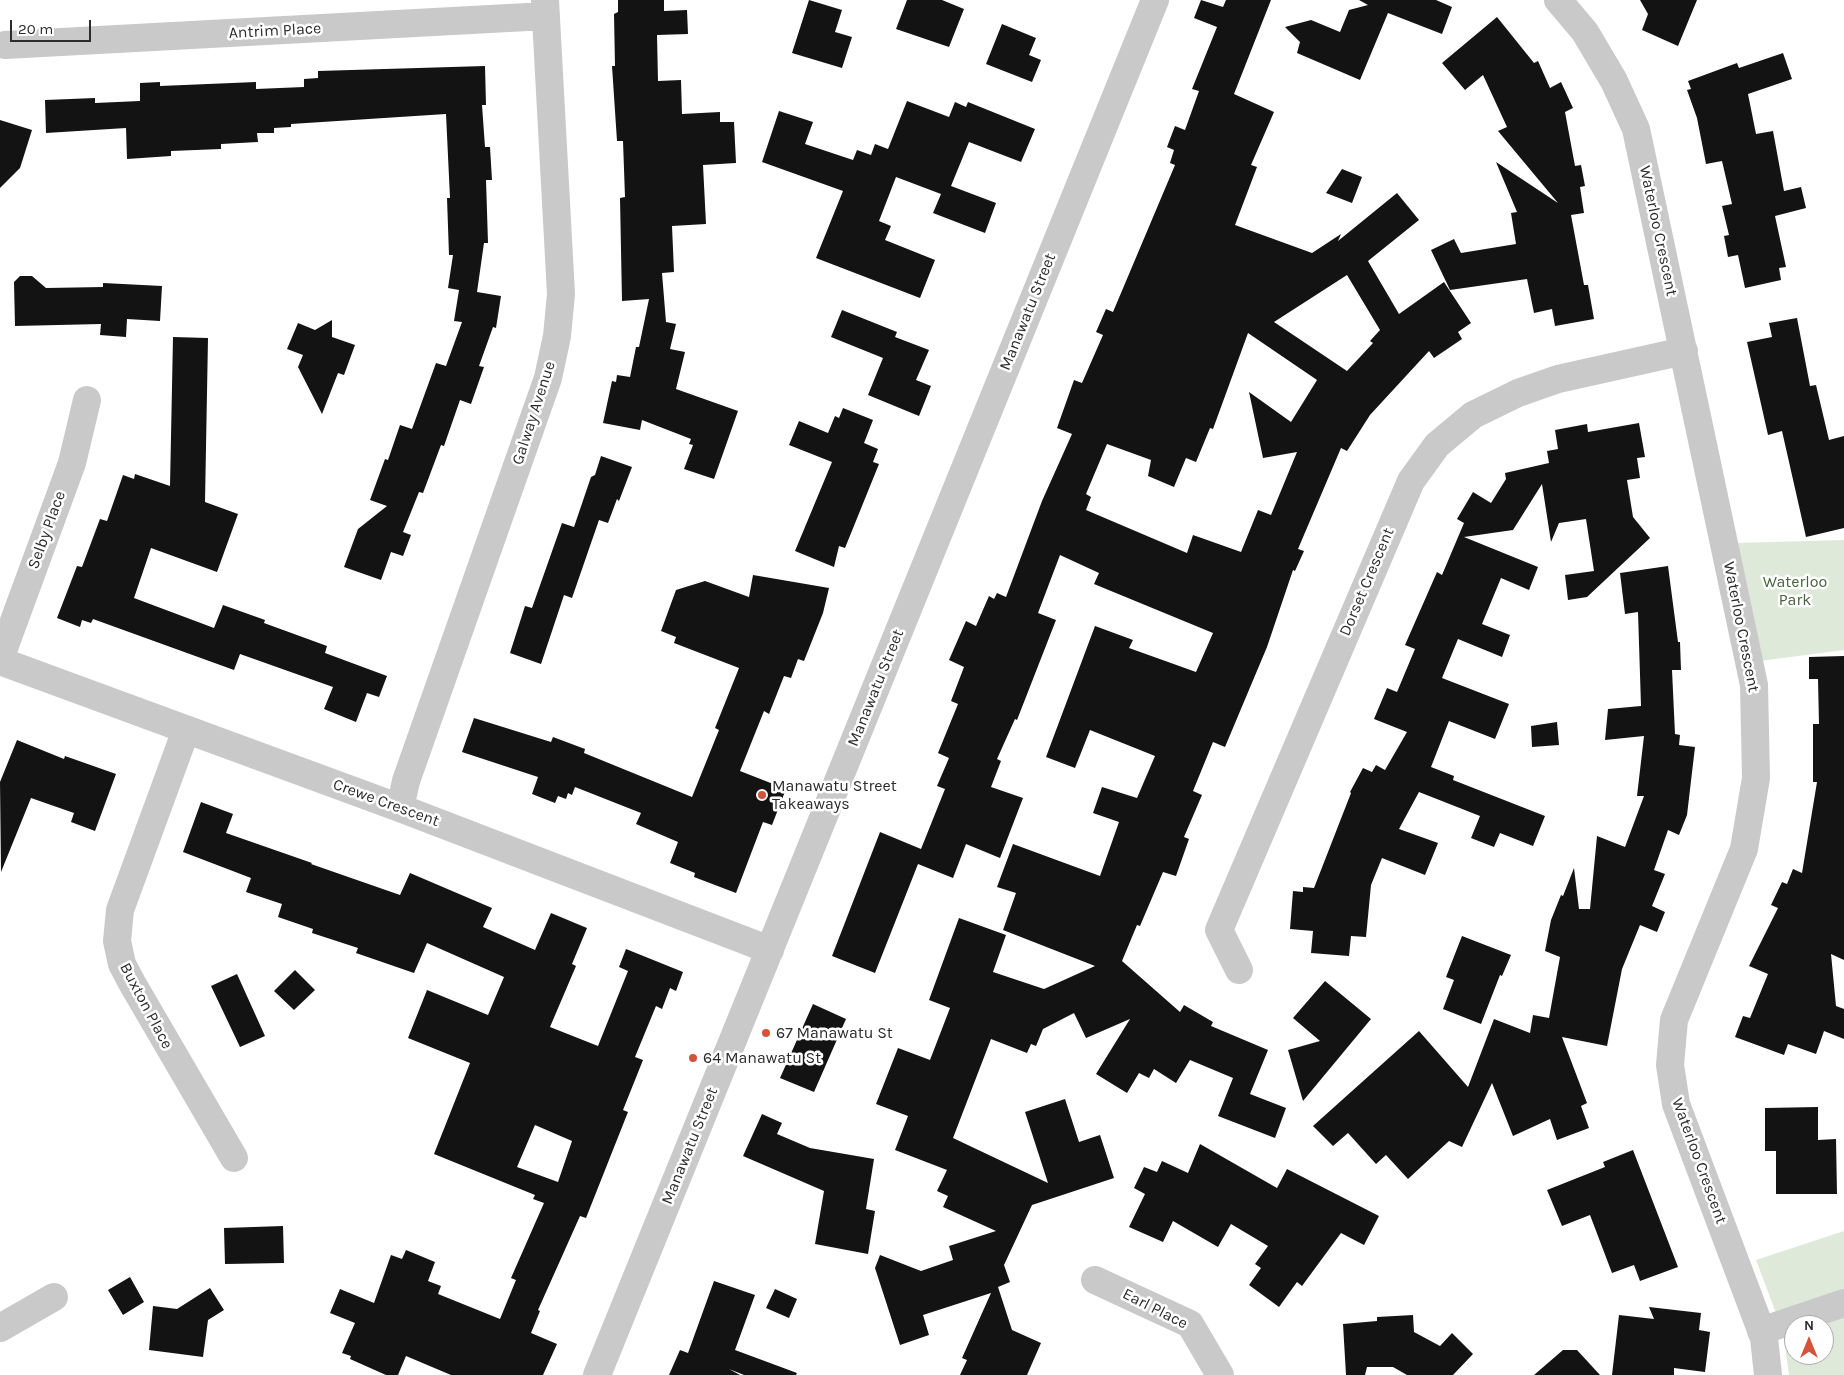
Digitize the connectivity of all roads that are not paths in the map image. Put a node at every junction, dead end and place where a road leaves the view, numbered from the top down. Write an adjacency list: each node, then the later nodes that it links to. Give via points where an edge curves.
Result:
1 (1155, 0): 10 (street, Manawatu Street)
2 (1558, 0): 5 (street, Waterloo Crescent, via 1584,32 1614,81 1636,129)
3 (545, 8): 4 (street, Antrim Place); 9 (street, Galway Avenue, via 561,294 557,336 548,378 406,781)
4 (5, 45)
5 (1684, 351): 11 (street, Dorset Crescent, via 1558,379 1518,393 1474,415 1437,444 1411,481 1219,930); 17 (street, Waterloo Crescent, via 1754,685 1756,778 1744,849 1674,1020 1670,1065 1676,1104)
6 (87, 400): 7 (street, Selby Place, via 72,463)
7 (0, 660): 8 (street, Crewe Crescent)
8 (186, 730): 9 (street, Crewe Crescent); 12 (street, Buxton Place, via 120,910 117,941 122,964 132,983)
9 (400, 808): 10 (street, Crewe Crescent)
10 (770, 950): 18 (street, Manawatu Street)
11 (1239, 970)
12 (234, 1158)
13 (1095, 1280): 19 (street, Earl Place, via 1190,1324)
14 (54, 1297): 16 (street)
15 (1844, 1303): 17 (street)
16 (0, 1328)
17 (1762, 1331): 20 (street, Waterloo Crescent)
18 (597, 1375)
19 (1220, 1375)
20 (1768, 1375)

